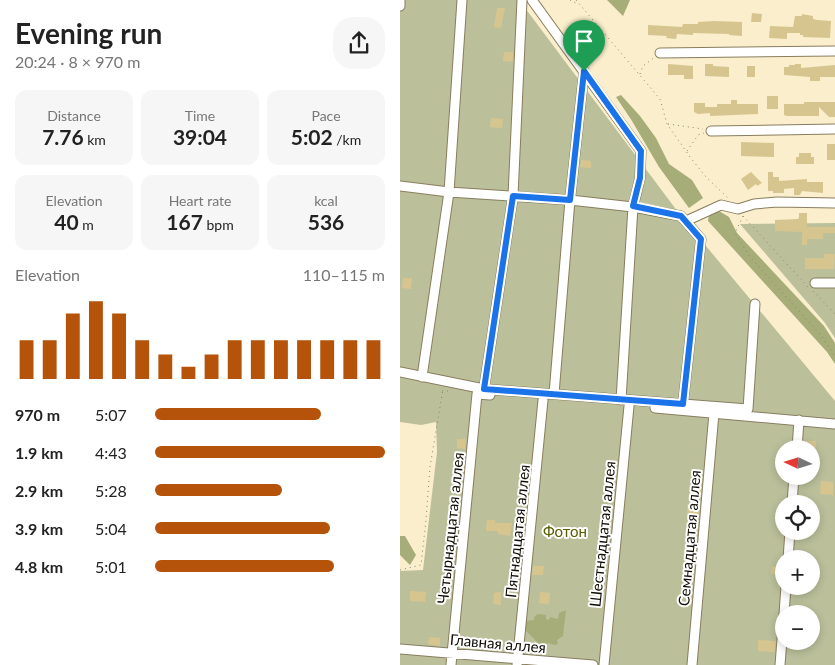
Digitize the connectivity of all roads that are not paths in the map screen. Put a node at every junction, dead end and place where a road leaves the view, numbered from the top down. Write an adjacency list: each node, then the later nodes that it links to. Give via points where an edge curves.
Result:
1 (400, 0): 5 (street)
2 (462, 0): 12 (street)
3 (522, 0): 13 (street, Четырнадцатая аллея)
4 (532, 0): 8 (street)
5 (400, 6)
6 (835, 51): 7 (street)
7 (660, 53)
8 (584, 71): 14 (street); 16 (street, via 641,151 640,178)
9 (835, 129): 10 (street)
10 (712, 131)
11 (400, 186): 12 (street)
12 (449, 192): 13 (street); 22 (street)
13 (513, 196): 14 (street); 23 (street, Четырнадцатая аллея)
14 (570, 200): 16 (street); 24 (street)
15 (835, 203): 17 (street, via 770,203 738,209 721,205)
16 (633, 206): 17 (street, via 681,216); 26 (street)
17 (686, 221): 27 (street, via 701,239)
18 (815, 283): 19 (street)
19 (835, 283)
20 (755, 304): 27 (street, via 748,409)
21 (400, 372): 22 (street)
22 (422, 377): 23 (street)
23 (481, 392): 24 (street); 25 (street); 35 (street, Четырнадцатая аллея)
24 (554, 394): 26 (street)
25 (543, 400): 28 (street); 36 (street, Пятнадцатая аллея)
26 (620, 400): 27 (street)
27 (683, 404)
28 (629, 406): 29 (street); 39 (street, Шестнадцатая аллея)
29 (714, 413): 30 (street); 40 (street, Семнадцатая аллея)
30 (799, 420): 31 (street); 32 (street)
31 (835, 424)
32 (798, 440)
33 (400, 649): 35 (street, Главная аллея)
34 (781, 650): 41 (street)
35 (452, 653): 36 (street, Главная аллея); 37 (street, Четырнадцатая аллея)
36 (517, 662): 38 (street, Главная аллея)
37 (451, 665)
38 (593, 665)
39 (604, 665)
40 (692, 665)
41 (780, 665)

